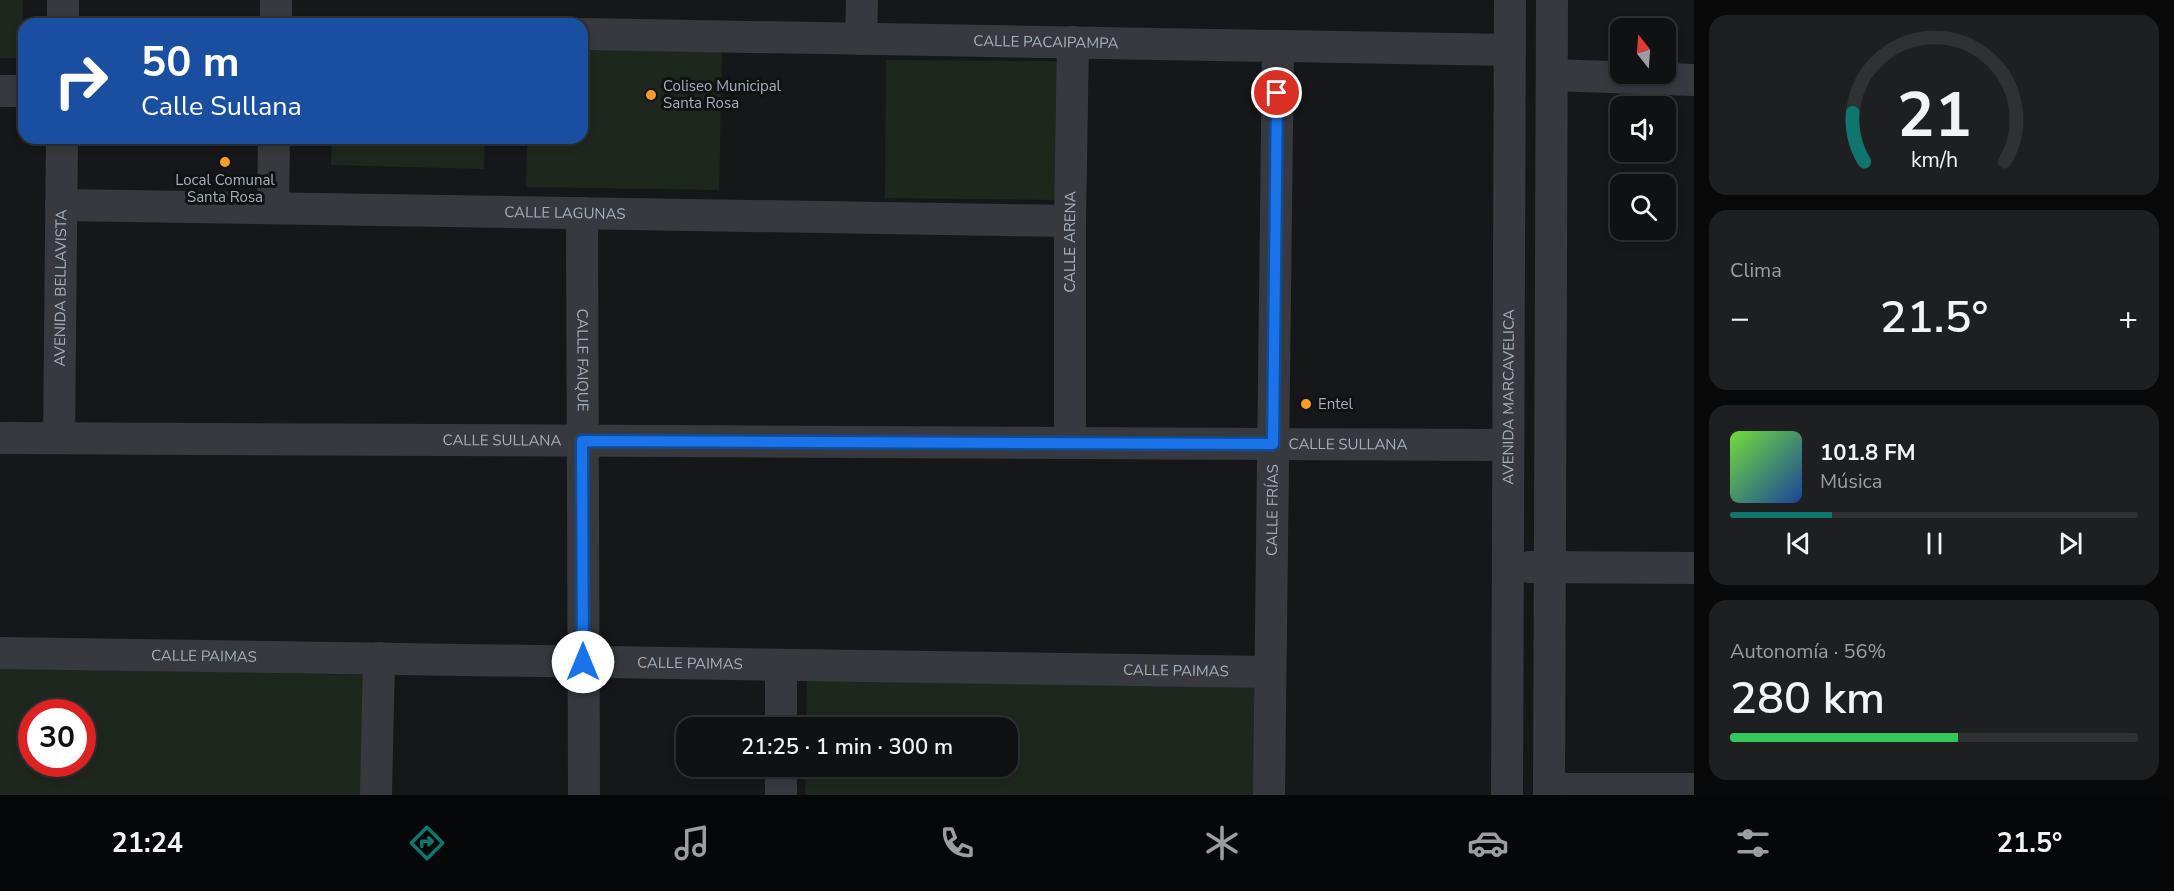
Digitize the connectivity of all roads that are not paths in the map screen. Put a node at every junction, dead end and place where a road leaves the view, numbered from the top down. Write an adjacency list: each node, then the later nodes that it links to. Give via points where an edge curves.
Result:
1 (63, 0): 6 (street)
2 (276, 0): 7 (street)
3 (862, 0): 9 (street)
4 (1510, 0): 12 (street, AVENIDA MARCAVELICA)
5 (1552, 0): 13 (street)
6 (63, 18)
7 (276, 18)
8 (588, 34): 9 (street, CALLE PACAIPAMPA)
9 (861, 39): 10 (street, CALLE PACAIPAMPA)
10 (1073, 42): 11 (street, CALLE PACAIPAMPA); 22 (street, CALLE ARENA)
11 (1278, 46): 12 (street, CALLE PACAIPAMPA); 27 (street, CALLE FRÍAS)
12 (1510, 50): 28 (street, AVENIDA MARCAVELICA)
13 (1552, 75): 14 (street); 29 (street)
14 (1694, 80)
15 (0, 91): 16 (street)
16 (18, 91)
17 (62, 144): 19 (street, AVENIDA BELLAVISTA)
18 (274, 144): 20 (street)
19 (61, 205): 20 (street, CALLE LAGUNAS); 24 (street, AVENIDA BELLAVISTA)
20 (273, 208): 21 (street, CALLE LAGUNAS)
21 (582, 213): 22 (street, CALLE LAGUNAS); 25 (street, CALLE FAIQUE)
22 (1070, 221): 26 (street, CALLE ARENA)
23 (0, 438): 24 (street, CALLE SULLANA)
24 (59, 438): 25 (street, CALLE SULLANA)
25 (582, 441): 26 (street, CALLE SULLANA); 34 (street, CALLE FAIQUE)
26 (1070, 443): 27 (street, CALLE SULLANA)
27 (1273, 444): 28 (street, CALLE SULLANA); 36 (street, CALLE FRÍAS)
28 (1508, 445): 30 (street, AVENIDA MARCAVELICA)
29 (1550, 566): 30 (street); 31 (street); 40 (street)
30 (1508, 568): 45 (street, AVENIDA MARCAVELICA)
31 (1694, 568)
32 (0, 653): 33 (street, CALLE PAIMAS)
33 (379, 658): 34 (street, CALLE PAIMAS); 41 (street)
34 (583, 662): 35 (street, CALLE PAIMAS); 42 (street, CALLE FAIQUE)
35 (781, 665): 36 (street, CALLE PAIMAS); 37 (street)
36 (1270, 672): 44 (street, CALLE FRÍAS)
37 (781, 717)
38 (781, 777): 43 (street)
39 (1694, 789): 40 (street)
40 (1549, 792)
41 (376, 795)
42 (584, 795)
43 (781, 795)
44 (1269, 795)
45 (1507, 795)

